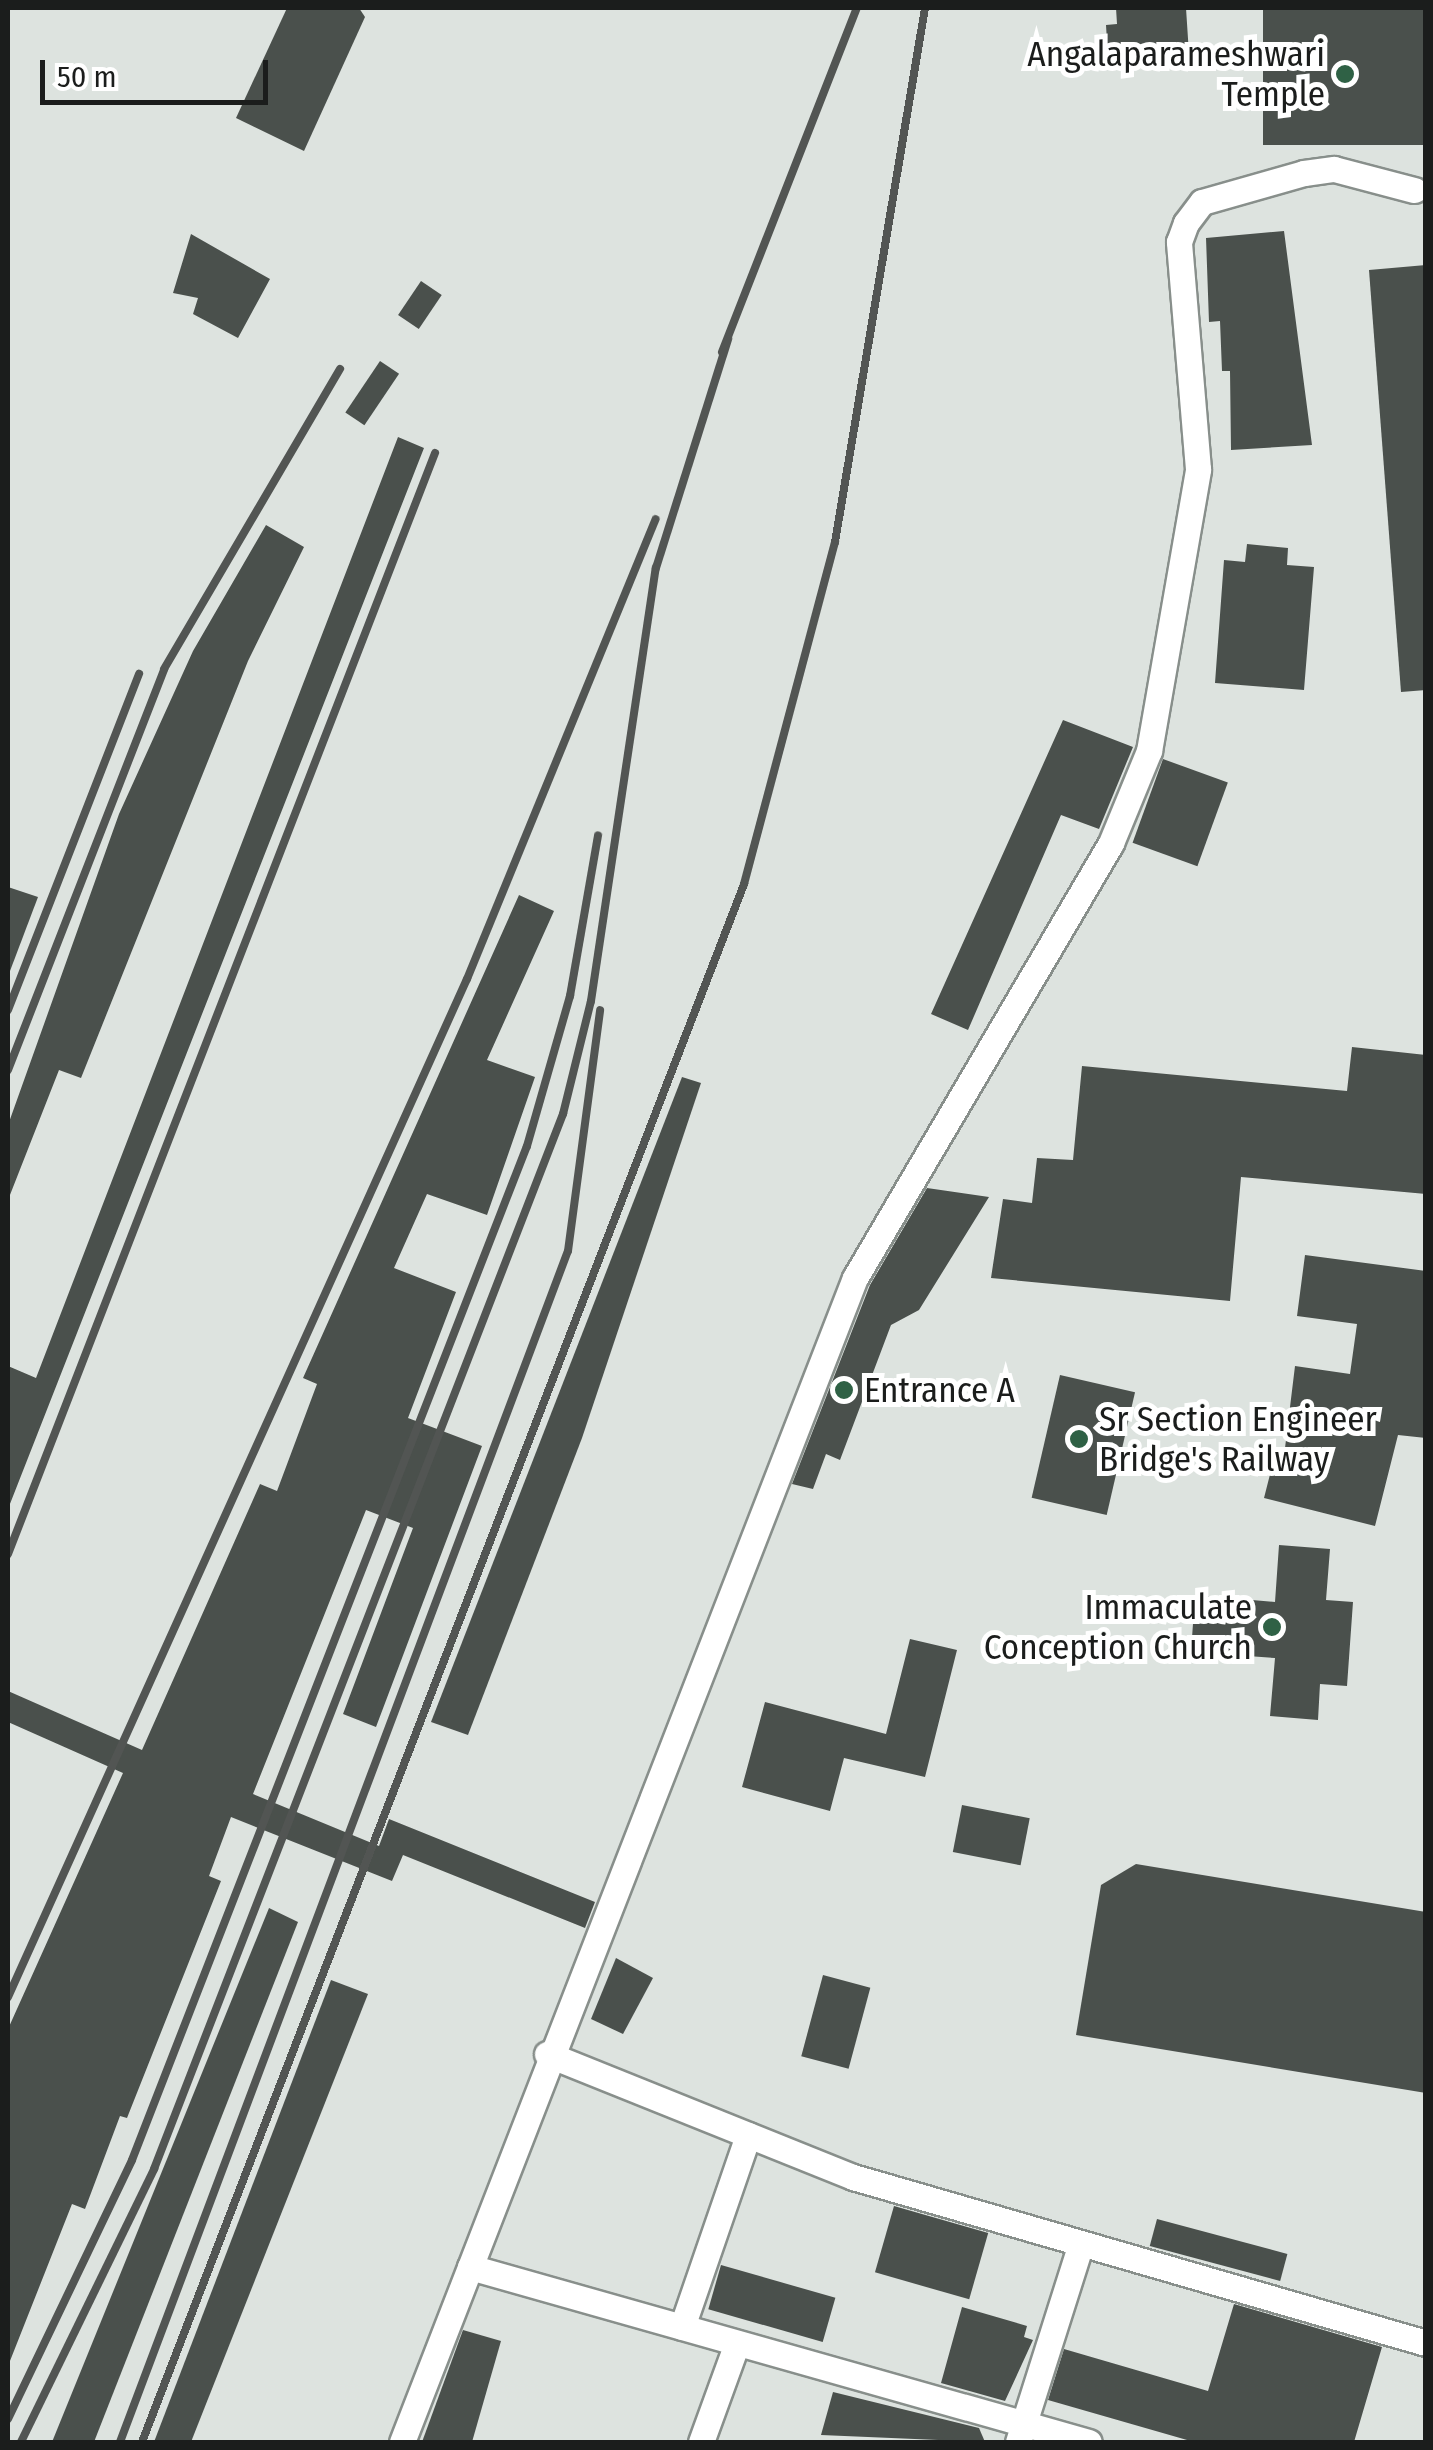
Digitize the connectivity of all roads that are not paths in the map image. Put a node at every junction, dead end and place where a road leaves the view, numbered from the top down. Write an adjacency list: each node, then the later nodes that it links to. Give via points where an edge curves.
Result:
1 (1414, 190): 2 (street, via 1334,168 1304,172 1202,202 1186,223 1179,242 1198,469 1148,751 1111,843 855,1278)
2 (547, 2054): 3 (street); 5 (street)
3 (748, 2134): 4 (street); 6 (street)
4 (1080, 2246): 8 (street); 9 (street)
5 (470, 2267): 6 (street); 10 (street)
6 (682, 2327): 7 (street)
7 (737, 2342): 9 (street); 11 (street)
8 (1426, 2343)
9 (1021, 2433): 12 (street)
10 (402, 2442)
11 (701, 2442)
12 (1089, 2442)

